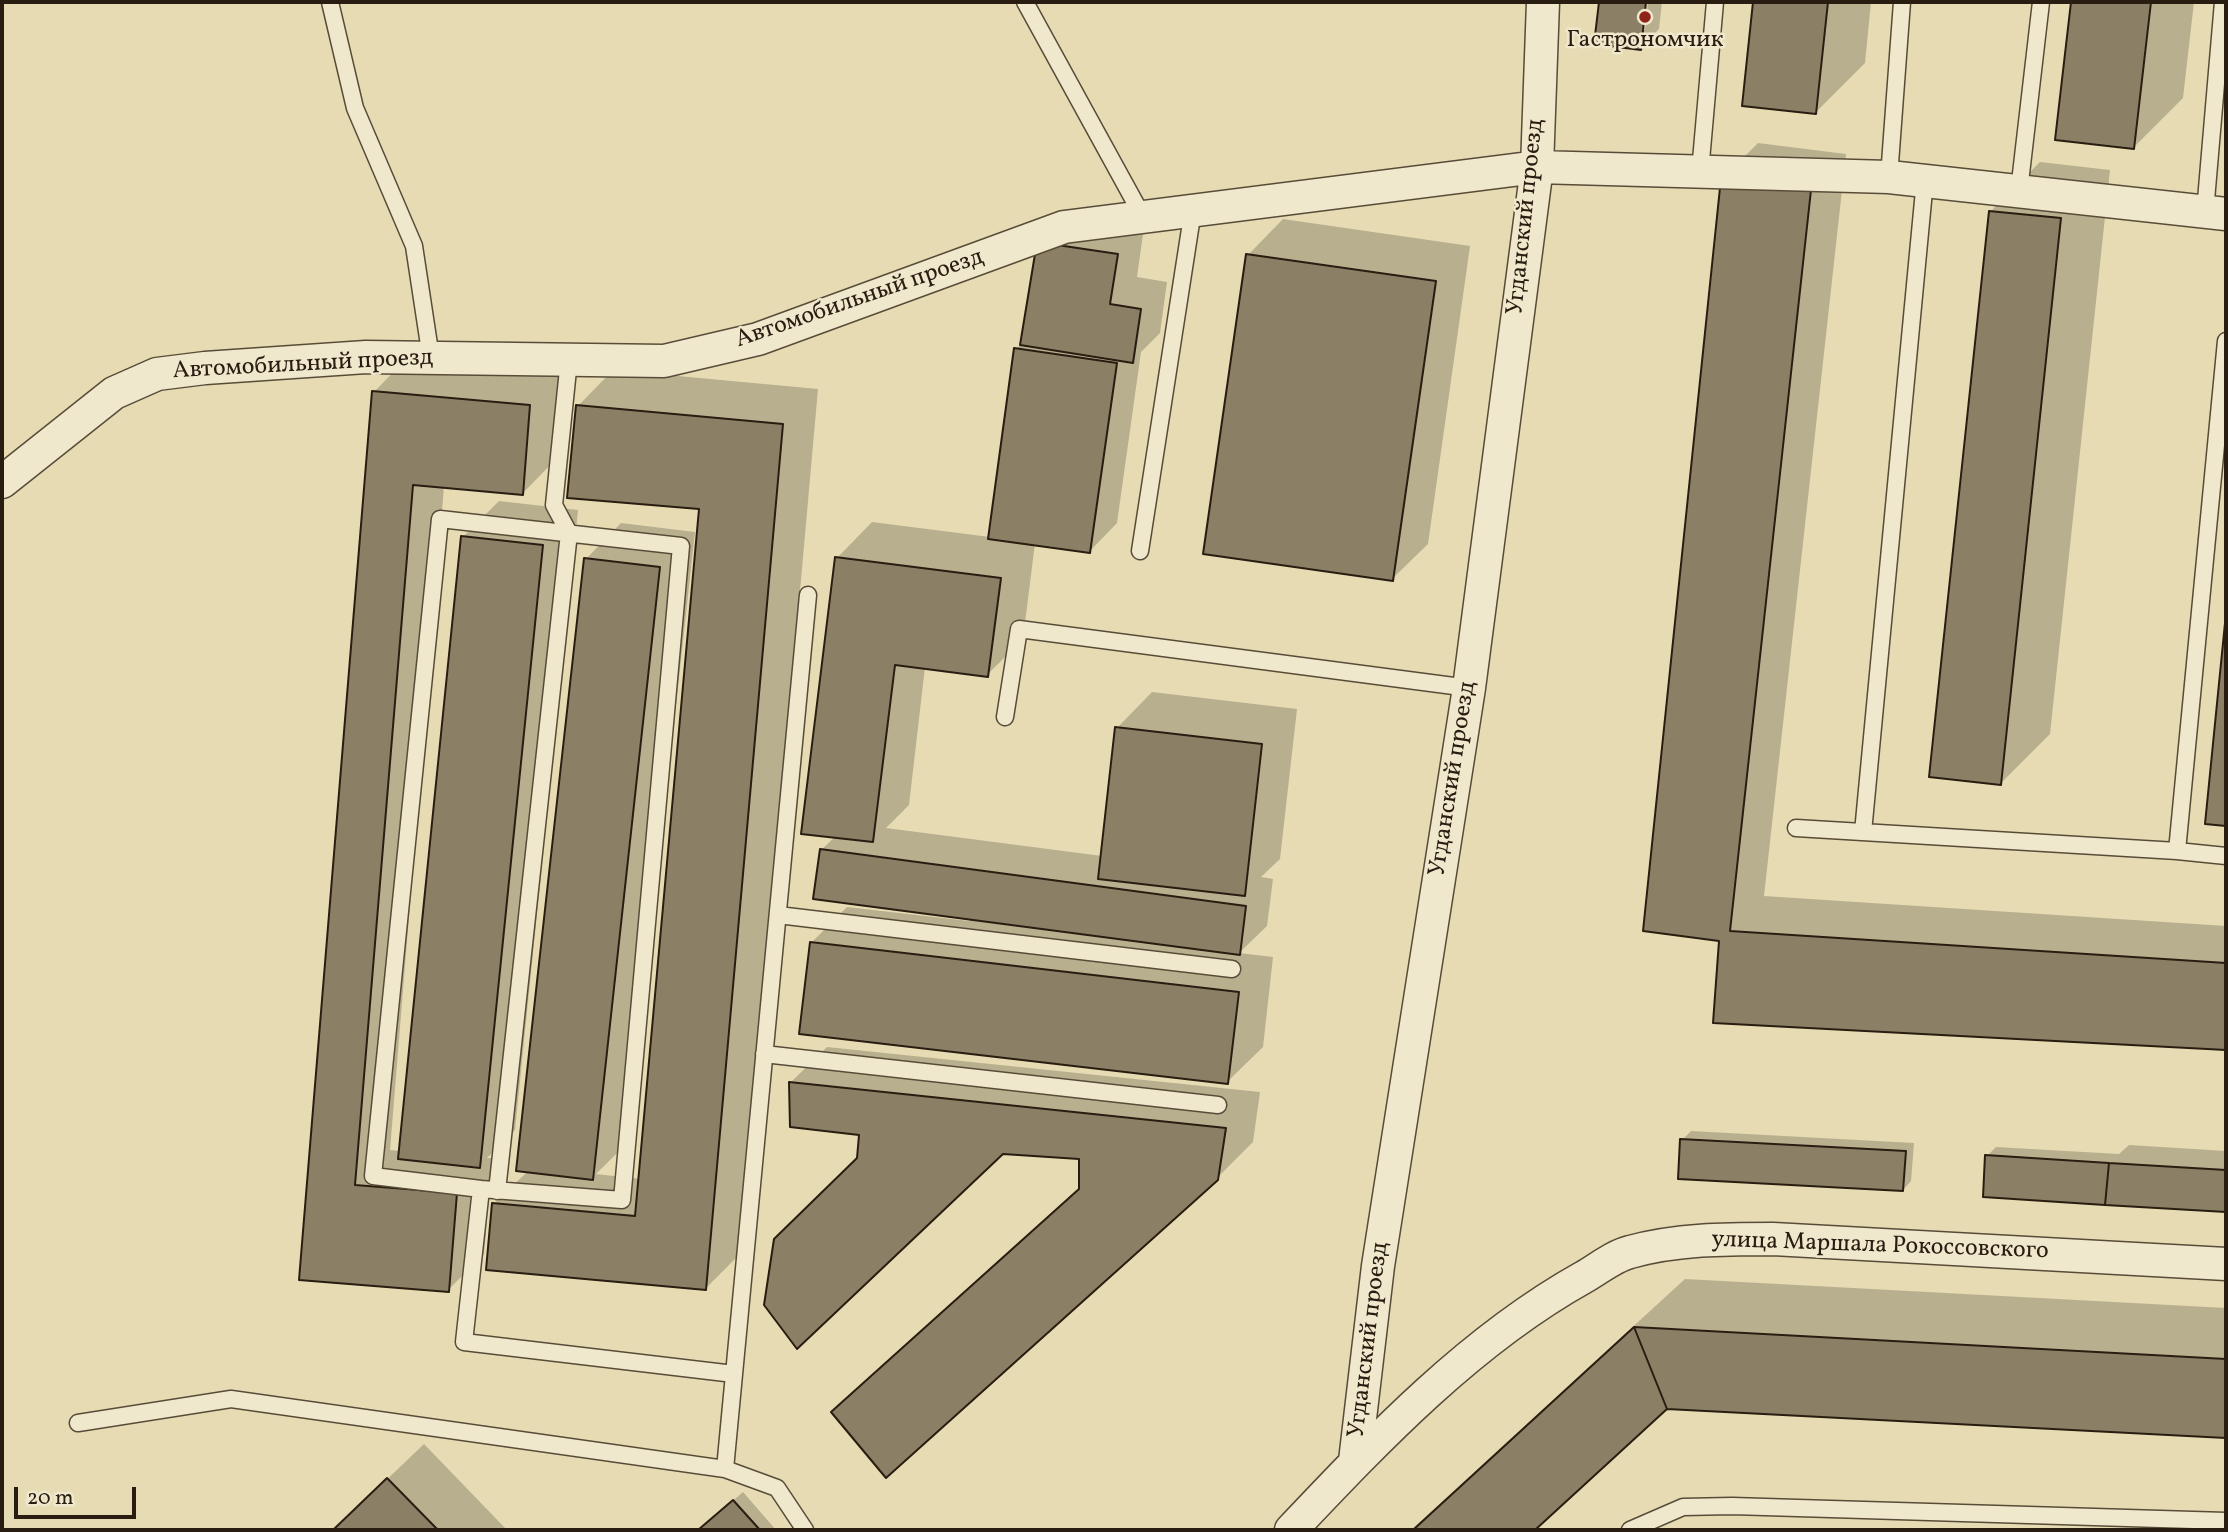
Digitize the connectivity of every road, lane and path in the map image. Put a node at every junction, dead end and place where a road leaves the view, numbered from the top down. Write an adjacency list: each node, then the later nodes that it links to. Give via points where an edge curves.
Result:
1 (330, 2): 17 (lane, via 355,108 414,246)
2 (1025, 2): 15 (lane)
3 (1543, 2): 8 (street, Угданский проезд)
4 (1715, 2): 9 (lane)
5 (1902, 2): 10 (lane)
6 (2041, 2): 12 (lane)
7 (2223, 2): 14 (lane)
8 (1536, 167): 9 (street, Автомобильный проезд); 13 (street, Автомобильный проезд); 23 (street, Угданский проезд)
9 (1700, 172): 10 (street, Автомобильный проезд)
10 (1889, 177): 11 (street, Автомобильный проезд)
11 (1925, 180): 12 (street, Автомобильный проезд); 26 (lane)
12 (2020, 191): 14 (street, Автомобильный проезд)
13 (1193, 210): 15 (street, Автомобильный проезд); 21 (lane)
14 (2216, 213)
15 (1143, 217): 18 (street, Автомобильный проезд, via 1065,226 758,339 664,361)
16 (2226, 341): 27 (lane)
17 (431, 358): 18 (street, Автомобильный проезд); 19 (street, Автомобильный проезд, via 366,357 157,374 114,393)
18 (569, 359): 20 (lane, via 554,505)
19 (2, 482)
20 (569, 533): 33 (lane); 33 (lane, via 681,546 622,1200); 33 (lane, via 440,519 373,1176)
21 (1140, 551)
22 (808, 595): 29 (lane)
23 (1469, 688): 24 (lane, via 1019,629); 37 (street, Угданский проезд, via 1378,1266)
24 (1004, 717)
25 (1796, 828): 26 (lane)
26 (1863, 832): 27 (lane)
27 (2178, 851): 28 (lane)
28 (2226, 856)
29 (778, 915): 30 (lane); 31 (lane)
30 (1232, 969)
31 (764, 1055): 32 (lane); 35 (lane)
32 (1218, 1105)
33 (489, 1190): 35 (lane, via 464,1342)
34 (2226, 1264): 37 (street, улица Маршала Рокоссовского, via 1773,1239 1700,1239 1628,1252 1549,1296 1448,1376)
35 (734, 1374): 38 (lane)
36 (78, 1423): 38 (lane, via 231,1399)
37 (1355, 1461): 41 (street, Угданский проезд)
38 (725, 1468): 40 (lane, via 777,1488)
39 (2226, 1521): 42 (lane, via 1683,1507)
40 (805, 1530)
41 (1291, 1530)
42 (1630, 1530)

